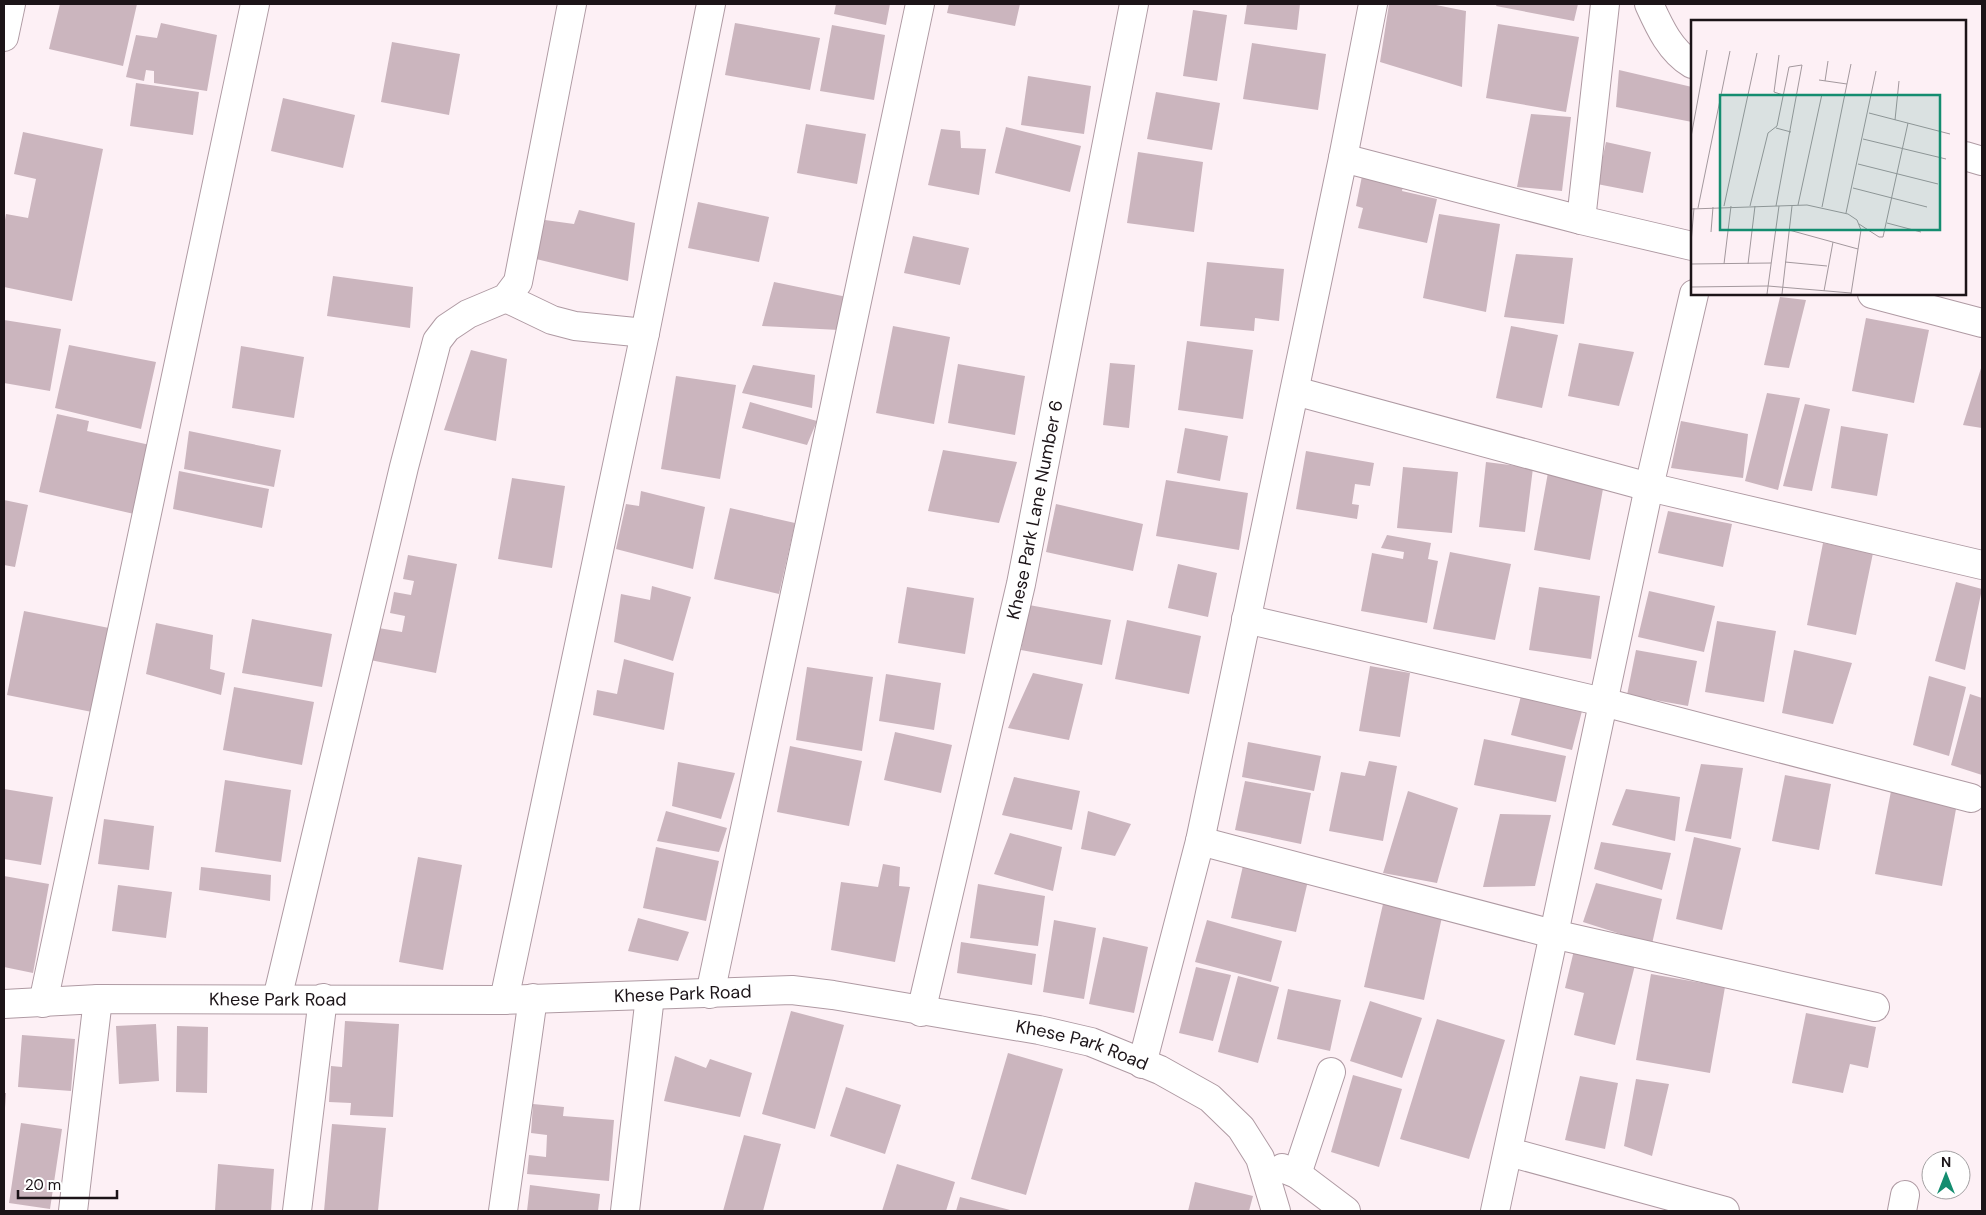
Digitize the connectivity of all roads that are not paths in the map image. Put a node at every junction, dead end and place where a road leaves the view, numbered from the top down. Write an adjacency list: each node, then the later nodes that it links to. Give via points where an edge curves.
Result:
1 (11, 4): 10 (street)
2 (255, 4): 37 (street)
3 (572, 4): 19 (street, via 518,282)
4 (711, 4): 21 (street)
5 (920, 4): 30 (street)
6 (1134, 4): 40 (street, Khese Park Lane Number 6, via 1021,584)
7 (1373, 4): 13 (street)
8 (1605, 4): 15 (street)
9 (1649, 4): 11 (street, via 1663,32 1682,58)
10 (4, 38)
11 (1691, 63)
12 (1966, 156): 14 (street)
13 (1343, 158): 15 (street); 22 (street)
14 (1982, 161)
15 (1581, 220): 16 (street)
16 (1691, 246)
17 (1694, 295): 23 (street)
18 (1876, 295): 20 (street)
19 (506, 298): 21 (street, via 552,320 575,326); 35 (street, via 468,314 447,328 437,341 404,466)
20 (1982, 323)
21 (645, 333): 36 (street)
22 (1295, 391): 23 (street); 25 (street)
23 (1649, 487): 24 (street); 26 (street)
24 (1982, 565)
25 (1246, 619): 26 (street); 28 (street)
26 (1603, 702): 27 (street); 29 (street)
27 (1970, 798)
28 (1200, 841): 29 (street); 41 (street)
29 (1554, 934): 39 (street); 43 (street)
30 (710, 994): 31 (street, Khese Park Road); 40 (street, Khese Park Road, via 792,990)
31 (650, 996): 33 (street, Khese Park Road); 49 (street)
32 (323, 998): 35 (street, Khese Park Road); 36 (street, Khese Park Road); 47 (street)
33 (533, 998): 36 (street, Khese Park Road); 48 (street)
34 (98, 999): 35 (street, Khese Park Road); 37 (street, Khese Park Road); 46 (street)
35 (277, 999)
36 (504, 1000)
37 (43, 1003): 38 (street, Khese Park Road)
38 (4, 1004)
39 (1875, 1007)
40 (921, 1012): 41 (street, Khese Park Road, via 1040,1030 1091,1042)
41 (1142, 1064): 44 (street, Khese Park Road, via 1160,1070 1210,1098 1241,1128)
42 (1331, 1072): 45 (street)
43 (1509, 1152): 52 (street); 53 (street)
44 (1260, 1158): 45 (street); 50 (street, Khese Park Road)
45 (1297, 1174): 51 (street)
46 (73, 1211)
47 (297, 1211)
48 (503, 1211)
49 (625, 1211)
50 (1276, 1211)
51 (1346, 1211)
52 (1495, 1211)
53 (1725, 1211)

